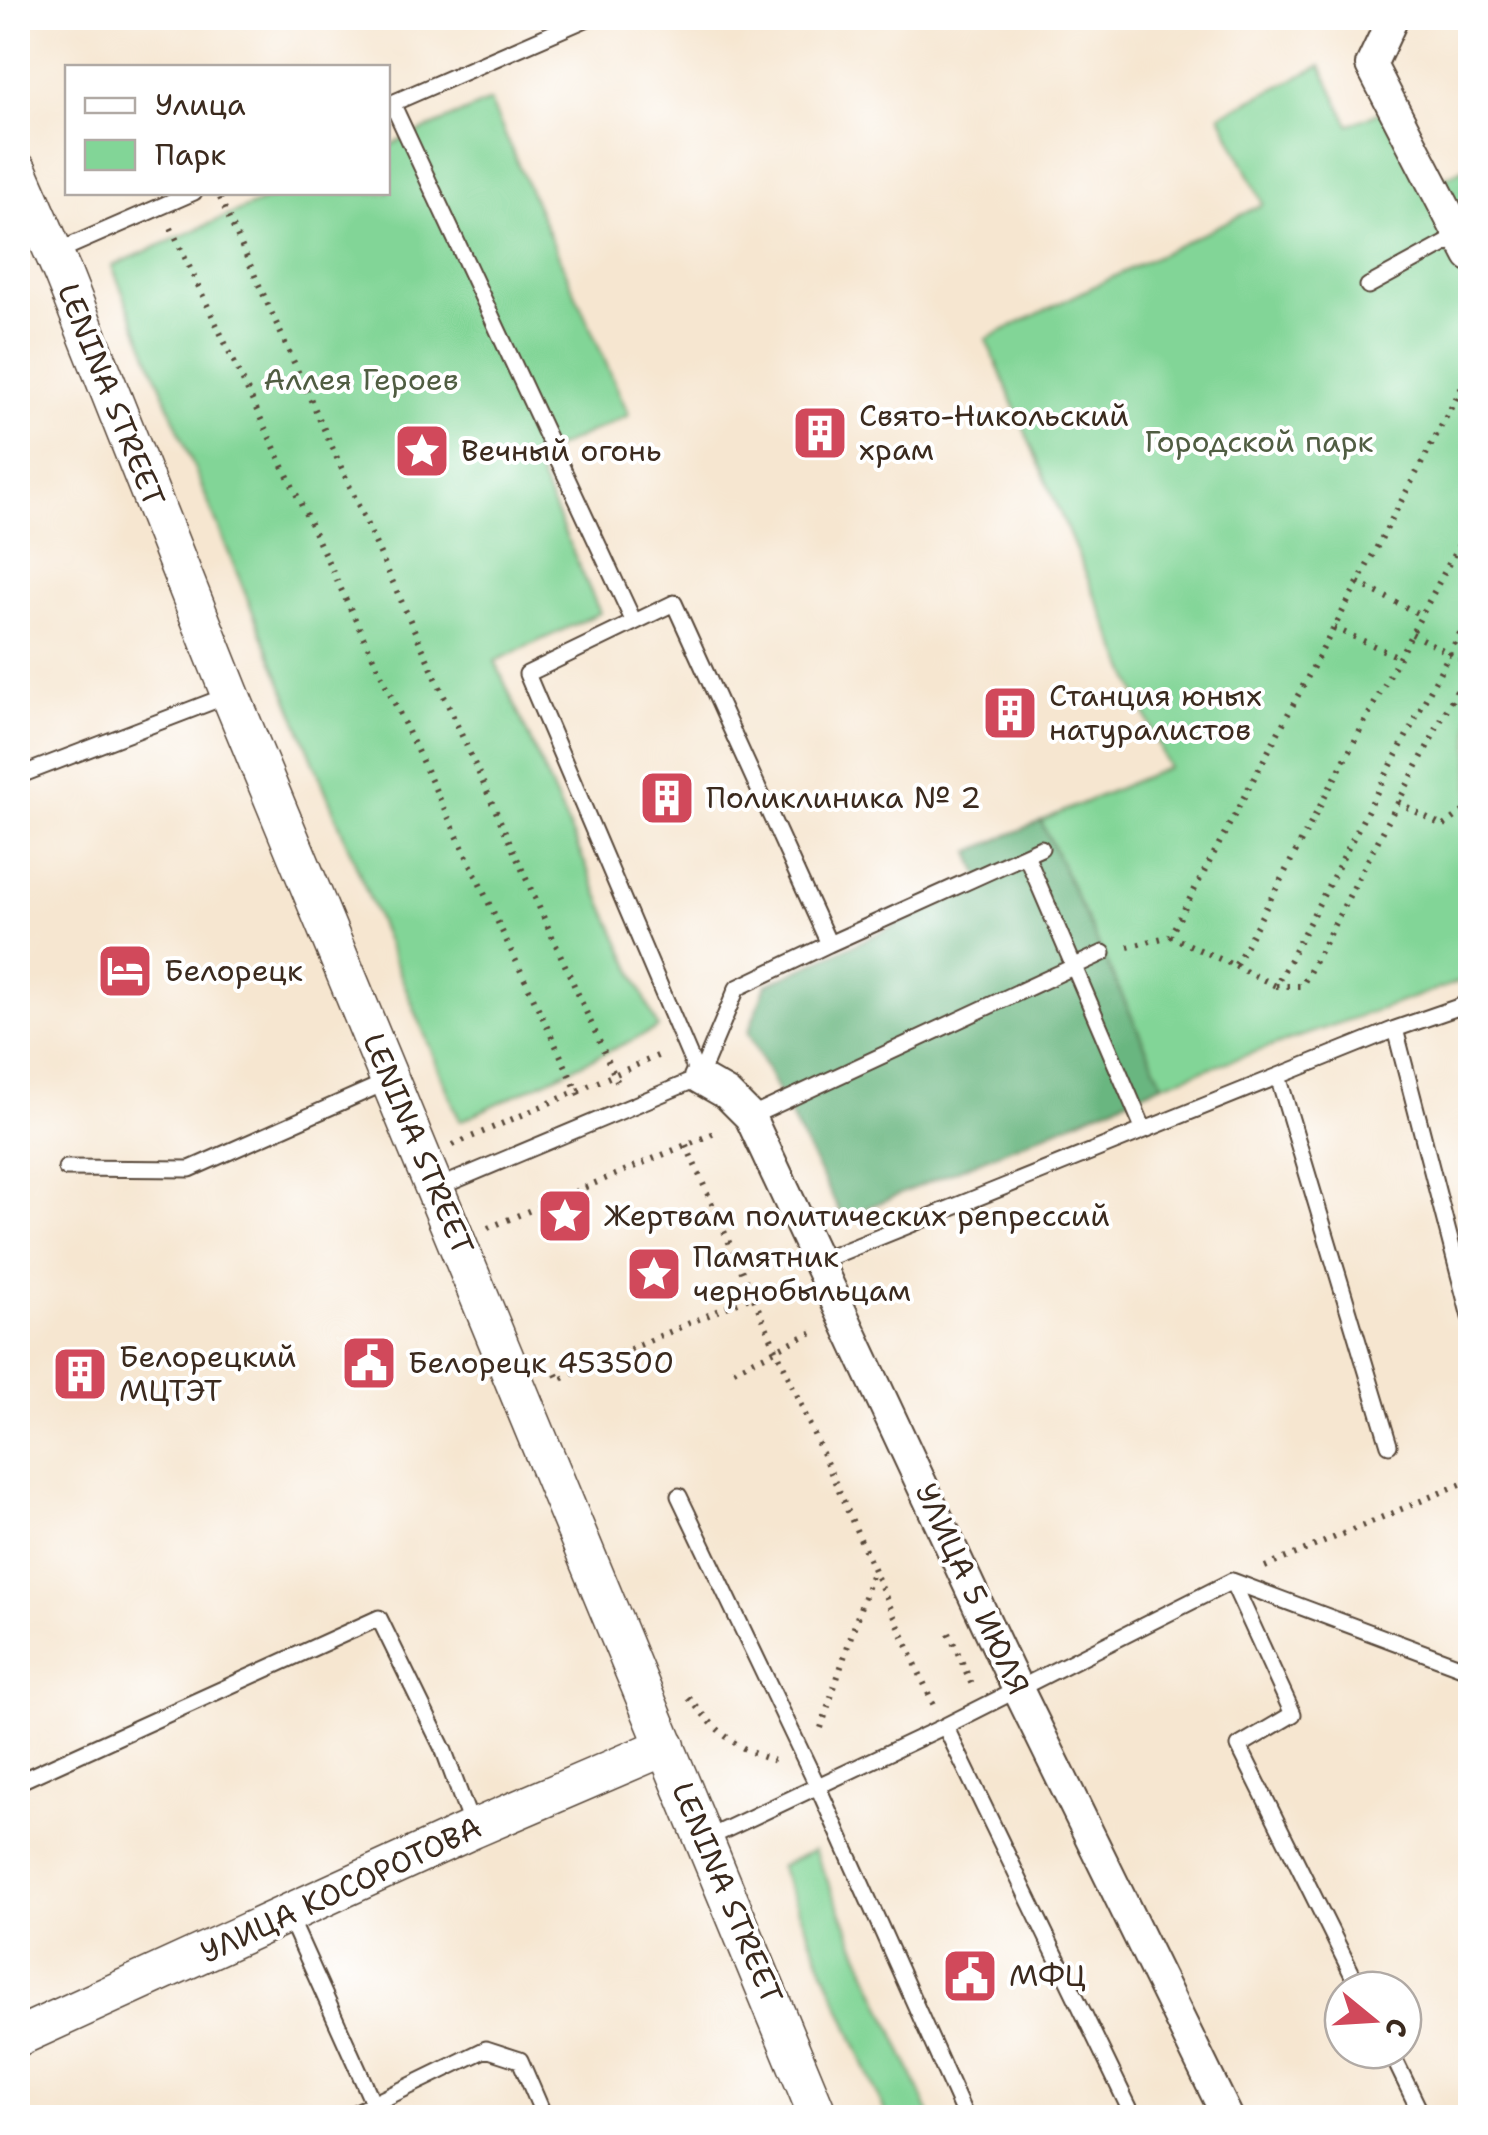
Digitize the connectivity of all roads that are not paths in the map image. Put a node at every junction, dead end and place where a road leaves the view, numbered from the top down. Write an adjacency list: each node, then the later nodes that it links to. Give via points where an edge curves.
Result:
1 (588, 18): 3 (lane)
2 (1393, 18): 7 (street, via 1372,65)
3 (390, 104): 10 (lane)
4 (18, 171): 6 (street, LENINA STREET)
5 (188, 195): 8 (lane)
6 (28, 221): 8 (street, LENINA STREET)
7 (1467, 240): 9 (lane)
8 (54, 253): 11 (street, LENINA STREET)
9 (1368, 286)
10 (633, 620): 13 (lane, via 674,603); 19 (lane, via 527,674)
11 (230, 694): 12 (lane); 20 (street, LENINA STREET)
12 (18, 776)
13 (830, 944): 15 (lane, via 1033,851); 19 (lane, via 737,988)
14 (1103, 953): 15 (lane)
15 (1074, 967): 21 (lane); 22 (lane)
16 (1470, 1004): 17 (lane)
17 (1395, 1029): 18 (lane); 26 (lane)
18 (1278, 1076): 22 (lane); 27 (lane)
19 (699, 1078): 21 (street, УЛИЦА 5 ИЮЛЯ); 24 (lane)
20 (391, 1080): 23 (lane, via 190,1169); 24 (street, LENINA STREET)
21 (750, 1117): 25 (street, УЛИЦА 5 ИЮЛЯ)
22 (1144, 1130): 25 (lane)
23 (66, 1168)
24 (437, 1188): 33 (street, LENINA STREET)
25 (820, 1262): 31 (street, УЛИЦА 5 ИЮЛЯ)
26 (1470, 1317)
27 (1389, 1445)
28 (679, 1496): 35 (lane)
29 (1232, 1581): 30 (lane); 31 (lane); 39 (lane, via 1292,1714 1239,1746)
30 (1470, 1670)
31 (1013, 1678): 32 (lane); 48 (street, УЛИЦА 5 ИЮЛЯ)
32 (945, 1726): 35 (lane); 47 (lane)
33 (666, 1746): 36 (street, УЛИЦА КОСОРОТОВА); 37 (street, LENINA STREET)
34 (18, 1782): 36 (lane, via 379,1618 444,1751)
35 (817, 1785): 37 (lane); 46 (lane)
36 (473, 1829): 38 (street, УЛИЦА КОСОРОТОВА)
37 (706, 1839): 45 (street, LENINA STREET)
38 (288, 1914): 40 (street, УЛИЦА КОСОРОТОВА); 42 (lane)
39 (1350, 1970)
40 (18, 2037)
41 (1400, 2070): 49 (lane)
42 (373, 2103): 43 (lane); 44 (lane, via 486,2049 520,2060)
43 (344, 2118)
44 (545, 2118)
45 (819, 2118)
46 (966, 2118)
47 (1134, 2118)
48 (1228, 2118)
49 (1424, 2118)

